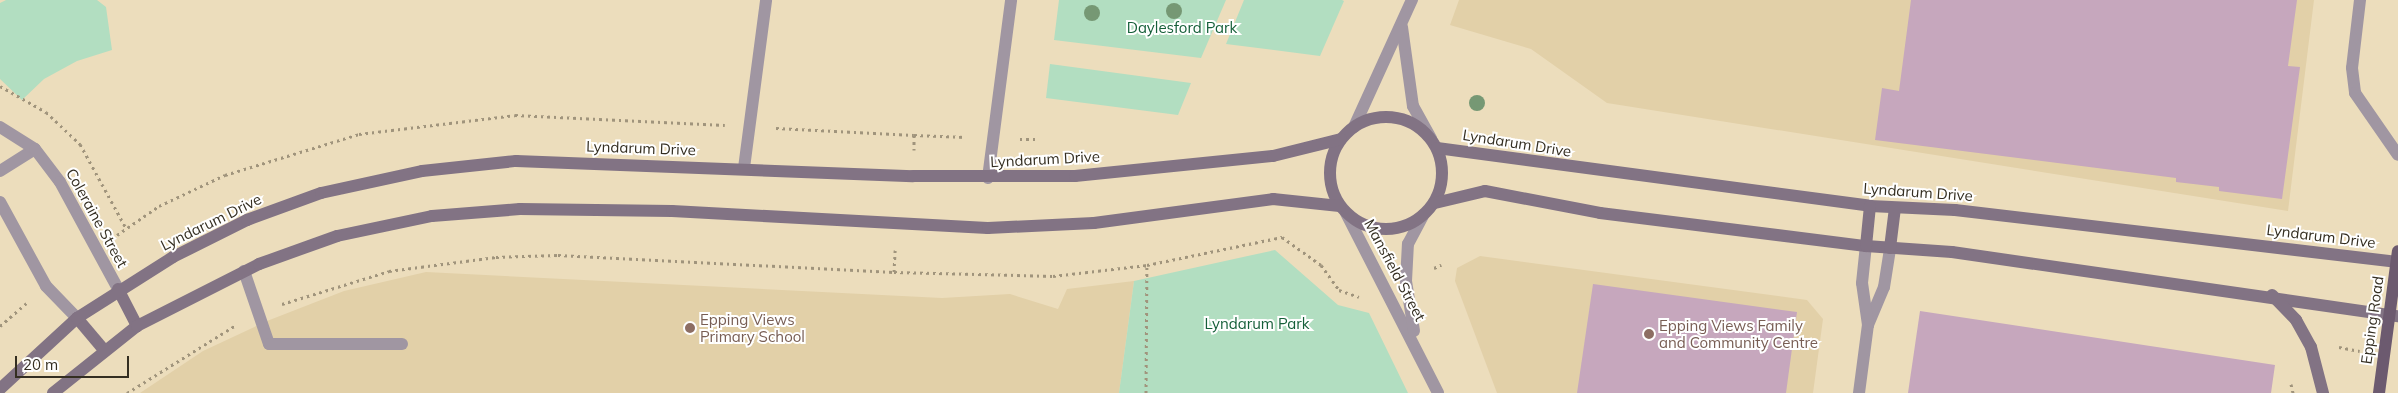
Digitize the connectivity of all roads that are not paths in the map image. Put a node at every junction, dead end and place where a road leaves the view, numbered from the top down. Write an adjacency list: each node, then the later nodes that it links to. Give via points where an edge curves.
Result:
1 (766, 0): 12 (street)
2 (1011, 0): 14 (street)
3 (1412, 0): 5 (street)
4 (2360, 0): 11 (street, via 2352,68 2355,93)
5 (1402, 27): 7 (street); 9 (street, via 1413,106)
6 (0, 127): 10 (street, Coleraine Street)
7 (1354, 127): 8 (street); 9 (street, via 1374,118 1395,117 1415,125)
8 (1341, 139): 14 (street, Lyndarum Drive, via 1273,156 1075,176); 19 (street, via 1329,172)
9 (1434, 143): 16 (street, via 1443,176); 17 (street, Lyndarum Drive)
10 (35, 149): 13 (street); 25 (street, Coleraine Street, via 60,182)
11 (2398, 155)
12 (744, 168): 14 (street, Lyndarum Drive); 25 (street, Lyndarum Drive, via 516,161 422,171 320,193 247,220)
13 (0, 171)
14 (988, 178)
15 (0, 202): 28 (street, via 46,286)
16 (1434, 203): 20 (street); 21 (street, via 1484,191 1600,213)
17 (1870, 206): 18 (street, Lyndarum Drive); 21 (street)
18 (1895, 208): 22 (street); 23 (street, Lyndarum Drive, via 1955,210)
19 (1343, 210): 20 (street, via 1363,225 1384,230 1405,227); 24 (street, via 1273,200 1204,205 1094,223 988,228 672,211 520,209 432,216 337,236); 31 (street, Mansfield Street)
20 (1423, 216): 31 (street, Mansfield Street, via 1408,244 1406,280)
21 (1866, 246): 22 (street); 29 (street, via 1862,283)
22 (1890, 248): 26 (street, via 1952,252); 29 (street, via 1884,287)
23 (2398, 258): 27 (main road, Epping Road)
24 (244, 271): 30 (street); 32 (street, via 268,344)
25 (118, 289): 28 (street, Lyndarum Drive); 30 (street)
26 (2272, 295): 27 (street); 38 (street, via 2296,320 2311,346)
27 (2394, 315): 39 (main road, Epping Road)
28 (77, 318): 33 (street); 34 (street, Lyndarum Drive)
29 (1868, 325): 37 (street)
30 (137, 326): 33 (street)
31 (1416, 343): 36 (street, Mansfield Street)
32 (402, 344)
33 (104, 350): 35 (street)
34 (0, 389)
35 (53, 393)
36 (1438, 393)
37 (1859, 393)
38 (2323, 393)
39 (2379, 393)

